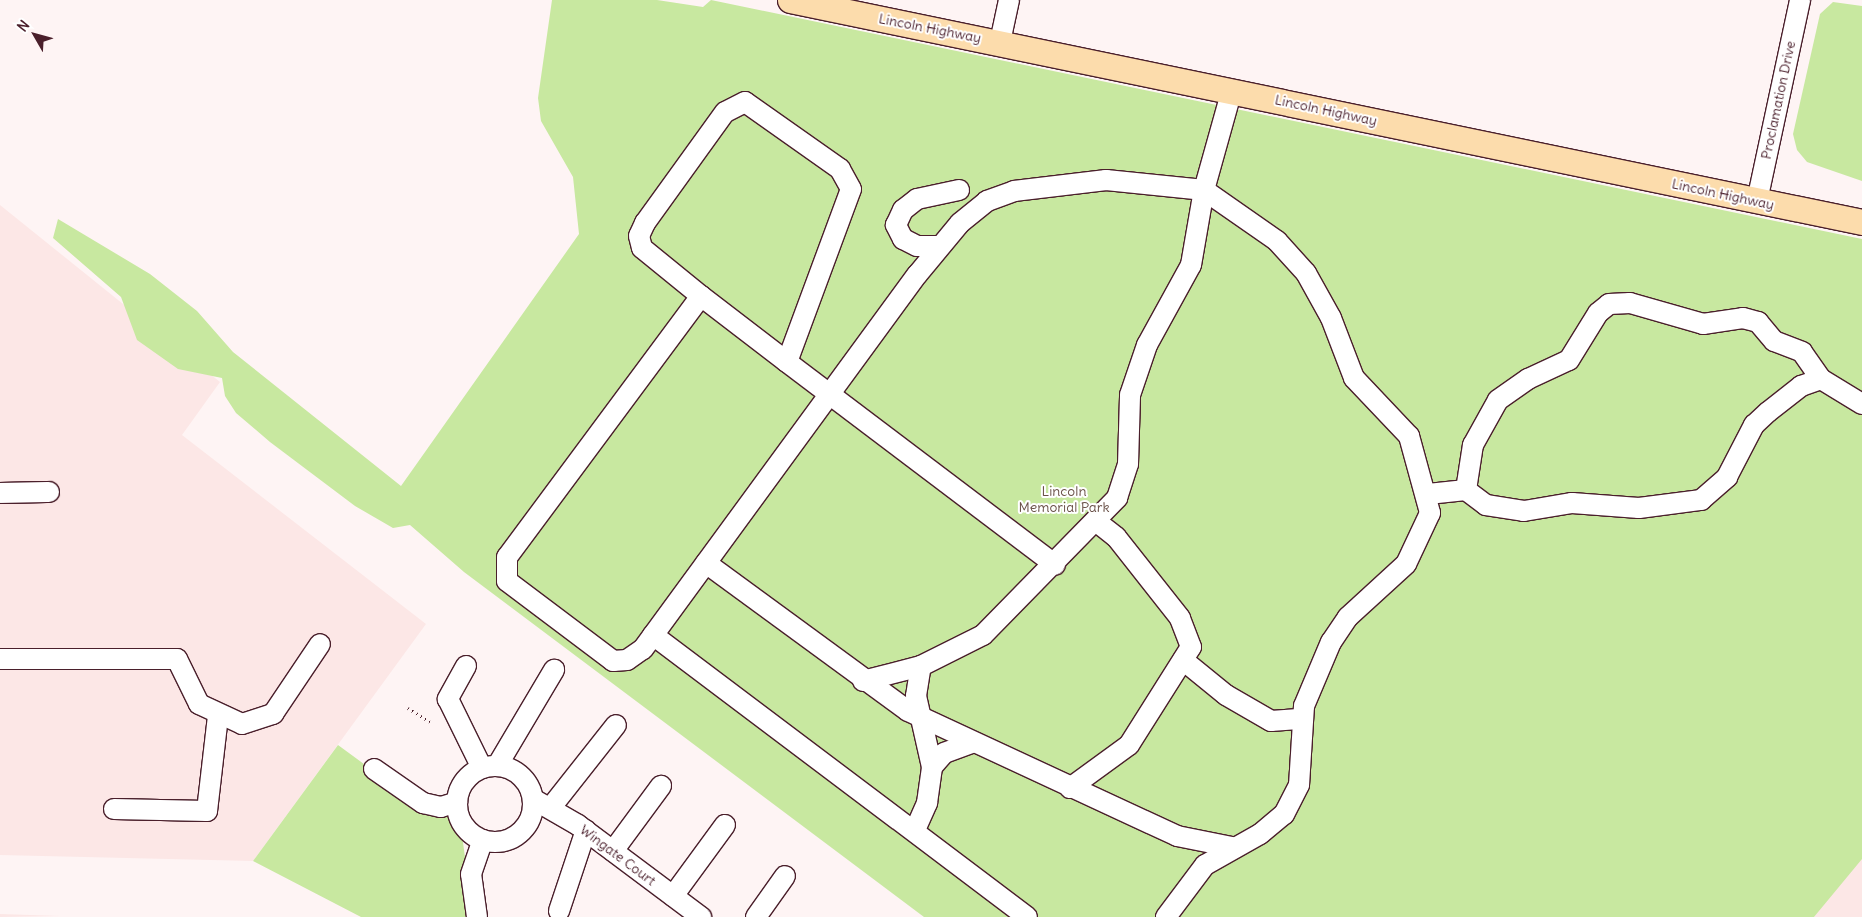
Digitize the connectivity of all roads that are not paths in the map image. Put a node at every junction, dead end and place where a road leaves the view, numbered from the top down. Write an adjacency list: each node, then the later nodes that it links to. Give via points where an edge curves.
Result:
1 (790, 0): 4 (main road, Lincoln Highway)
2 (1010, 0): 4 (street)
3 (1800, 0): 8 (street, Proclamation Drive)
4 (1000, 42): 5 (main road, Lincoln Highway)
5 (1232, 90): 7 (street); 8 (main road, Lincoln Highway)
6 (959, 190): 10 (street, via 917,199 903,210 896,225 903,239 917,246)
7 (1204, 190): 10 (street, via 1106,180 1014,191 973,211); 19 (street, via 1277,241 1306,273 1331,318 1354,378 1410,436); 20 (street, via 1191,264 1147,345 1132,388 1123,482)
8 (1757, 201): 9 (main road, Lincoln Highway)
9 (1862, 222)
10 (940, 246): 14 (street)
11 (701, 296): 12 (street); 12 (street, via 648,255 639,242 641,229 725,112 745,102 840,169 851,189); 23 (street, via 513,547 504,574 513,588 606,658 620,662 636,656)
12 (787, 362): 14 (street)
13 (1821, 379): 15 (street); 16 (street, via 1801,386 1754,425 1727,477 1701,500 1639,508 1572,502 1524,511 1486,505); 16 (street, via 1802,352 1774,341 1758,322 1743,318 1703,324 1630,303 1609,304 1598,312 1568,360 1528,379 1498,400 1473,446)
14 (830, 394): 21 (street); 22 (street)
15 (1862, 404)
16 (1466, 490): 19 (street)
17 (49, 492): 18 (street)
18 (0, 493)
19 (1428, 494): 33 (street, via 1430,512 1418,547 1406,564 1339,627 1310,691)
20 (1097, 522): 22 (street); 26 (street, via 1116,536 1180,618 1191,647)
21 (706, 563): 23 (street); 30 (street)
22 (1055, 565): 28 (street, via 989,631)
23 (653, 635): 47 (street, via 884,814)
24 (320, 644): 31 (street, via 273,714 242,724)
25 (0, 659): 31 (street, via 177,659 199,704)
26 (1183, 660): 33 (street, via 1226,695 1271,721); 40 (street, via 1129,745)
27 (466, 666): 36 (street, via 448,699)
28 (921, 666): 30 (street); 32 (street, via 916,696)
29 (554, 670): 36 (street)
30 (863, 682): 32 (street)
31 (218, 716): 44 (street, via 208,811)
32 (923, 719): 35 (street); 37 (street)
33 (1302, 719): 50 (street, via 1301,768 1293,799 1272,826)
34 (616, 725): 43 (street)
35 (971, 743): 37 (street, via 944,753); 40 (street)
36 (489, 767): 41 (street, via 525,780); 42 (street, via 464,781)
37 (932, 767): 47 (street, via 927,803)
38 (374, 769): 42 (street, via 423,803 441,808)
39 (661, 786): 51 (street)
40 (1070, 788): 48 (street)
41 (533, 799): 43 (street, Wingate Court); 49 (street, via 523,830 504,841)
42 (457, 802): 49 (street, via 466,829)
43 (552, 806): 46 (street, Wingate Court)
44 (114, 809)
45 (725, 825): 54 (street)
46 (586, 830): 51 (street, Wingate Court); 55 (street)
47 (915, 830): 58 (street)
48 (1177, 836): 50 (street); 53 (street, via 1191,861)
49 (483, 840): 56 (street, via 471,874)
50 (1232, 847): 53 (street)
51 (613, 851): 54 (street, Wingate Court)
52 (785, 876): 57 (street)
53 (1188, 883): 59 (street)
54 (683, 909)
55 (559, 911)
56 (477, 917)
57 (756, 917)
58 (1027, 917)
59 (1166, 917)

